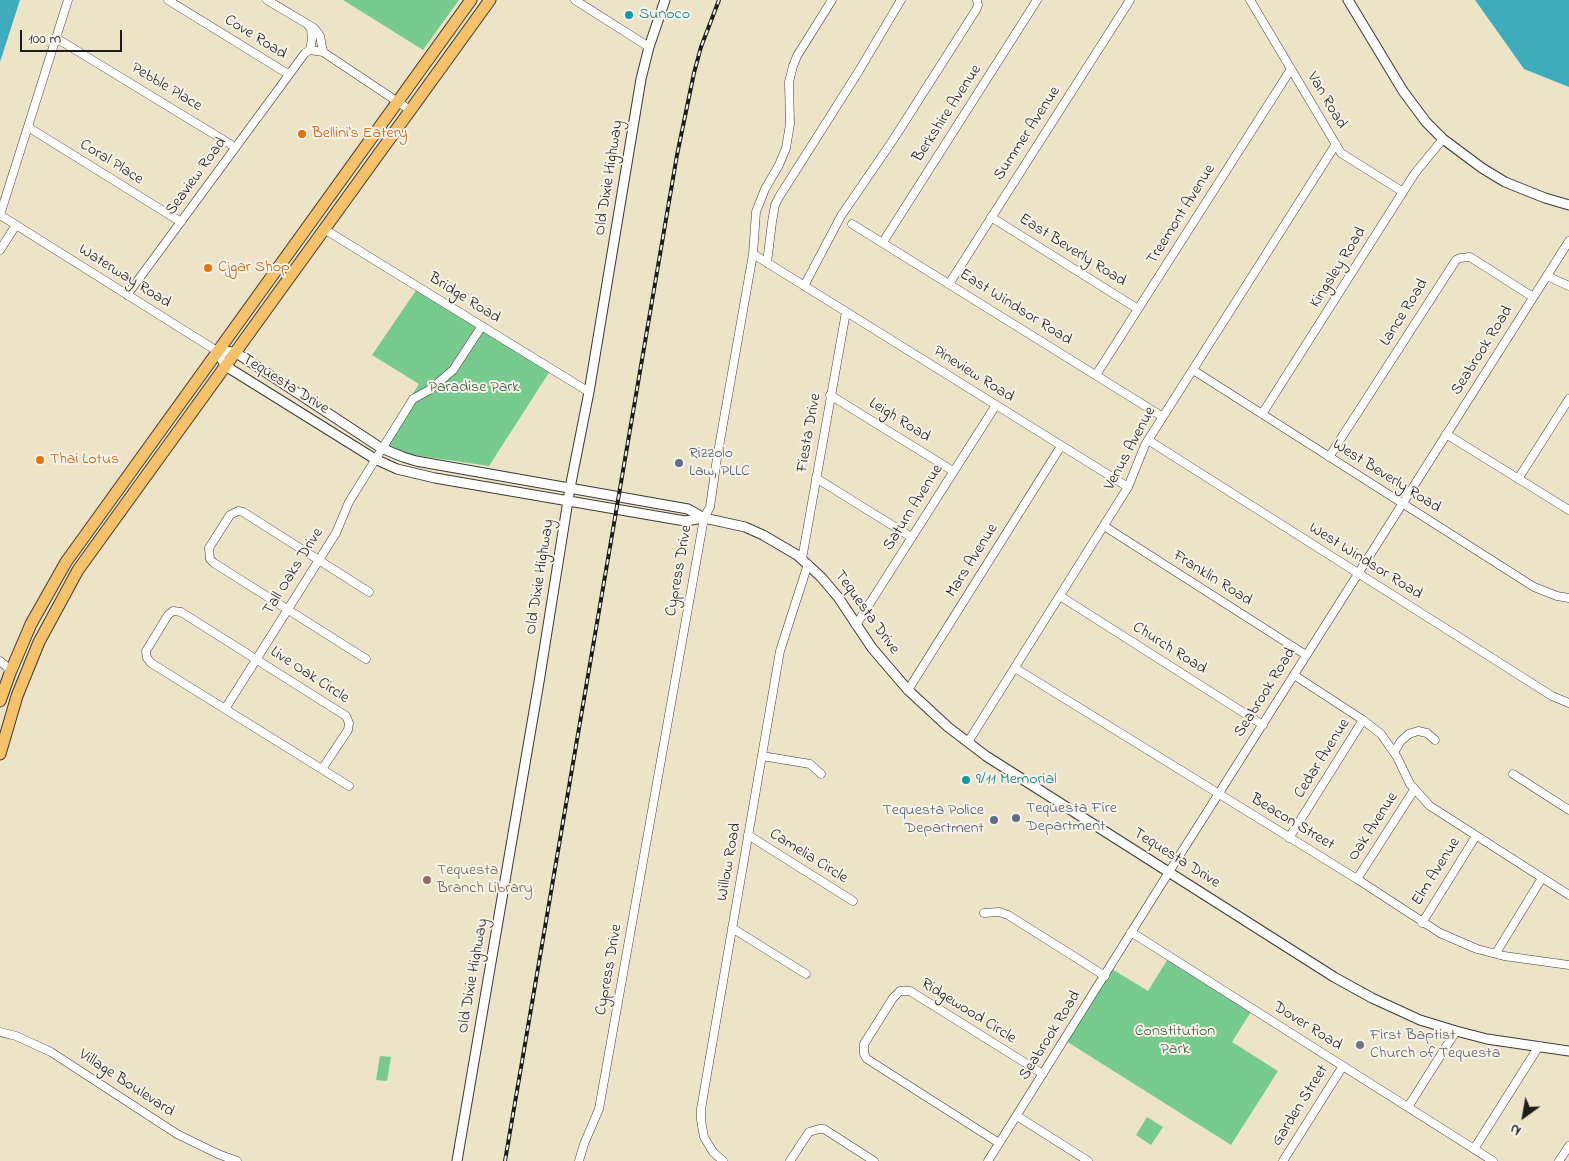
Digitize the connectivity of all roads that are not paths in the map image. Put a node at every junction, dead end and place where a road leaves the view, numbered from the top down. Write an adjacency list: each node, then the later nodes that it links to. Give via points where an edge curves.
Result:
1 (68, 0): 16 (street)
2 (168, 0): 21 (street, Cove Road)
3 (267, 0): 15 (street)
4 (471, 0): 22 (main road)
5 (490, 0): 23 (main road)
6 (576, 0): 17 (street)
7 (665, 0): 17 (street, Old Dixie Highway)
8 (832, 0): 39 (street, Cypress Drive, via 791,71 788,138 782,159 764,189 756,212)
9 (901, 0): 40 (street, via 779,197 775,205)
10 (977, 0): 43 (street, via 976,10 841,216)
11 (1037, 0): 37 (street, Berkshire Avenue)
12 (1130, 0): 31 (street, Summer Avenue)
13 (1250, 0): 20 (street, Van Road)
14 (1348, 0): 25 (street, via 1397,81 1426,122)
15 (308, 25): 18 (street, via 312,38); 19 (street, via 320,36)
16 (56, 38): 24 (street); 27 (street, Pebble Place)
17 (649, 47): 55 (street, Old Dixie Highway)
18 (310, 50): 19 (street, Cove Road); 21 (street, Cove Road)
19 (323, 52): 22 (street)
20 (1291, 69): 26 (street, Van Road); 47 (street, Treemont Avenue)
21 (288, 74): 27 (street, Seaview Road)
22 (398, 101): 23 (street); 50 (main road)
23 (410, 110): 35 (main road)
24 (28, 127): 30 (street); 32 (street, Coral Place)
25 (1443, 139): 28 (street, Kingsley Road); 29 (street, via 1505,182)
26 (1336, 144): 28 (street, Van Road, via 1341,153); 53 (street, Venus Avenue)
27 (235, 147): 32 (street, Seaview Road)
28 (1403, 192): 59 (street, Kingsley Road)
29 (1569, 205)
30 (0, 215): 34 (street, Waterway Road)
31 (991, 217): 42 (street, Summer Avenue); 47 (street, East Beverly Road)
32 (180, 222): 45 (street, Seaview Road)
33 (852, 224): 37 (street, East Windsor Road)
34 (16, 225): 38 (street); 45 (street, Waterway Road)
35 (324, 229): 49 (street, Bridge Road); 51 (main road)
36 (1569, 241): 41 (street, Seabrook Road)
37 (882, 242): 42 (street, East Windsor Road)
38 (0, 250)
39 (752, 256): 40 (street, Pineview Road); 75 (street, Cypress Drive, via 710,507)
40 (767, 263): 43 (street, Pineview Road)
41 (1547, 276): 44 (street); 46 (street, Seabrook Road)
42 (949, 284): 54 (street, East Windsor Road)
43 (804, 286): 48 (street, Pineview Road)
44 (1569, 286)
45 (127, 295): 50 (street, Waterway Road)
46 (1534, 297): 61 (street, Seabrook Road); 65 (street, Lance Road, via 1470,257 1456,260)
47 (1138, 309): 54 (street, Treemont Avenue)
48 (846, 312): 56 (street, Fiesta Drive); 58 (street, Pineview Road)
49 (482, 326): 55 (street, Bridge Road); 64 (street, Tall Oaks Drive, via 453,370 431,389 413,398)
50 (217, 351): 51 (street, Tequesta Drive); 52 (street, Tequesta Drive); 78 (main road)
51 (235, 352): 52 (main road); 64 (street, Tequesta Drive)
52 (225, 365): 66 (street, Tequesta Drive); 81 (main road)
53 (1192, 370): 59 (street, West Beverly Road); 60 (street, Venus Avenue)
54 (1096, 375): 60 (street, East Windsor Road)
55 (589, 392): 71 (street, Old Dixie Highway)
56 (830, 395): 67 (street, Leigh Road); 68 (street, Fiesta Drive)
57 (1569, 399): 69 (street)
58 (996, 405): 63 (street, Pineview Road); 67 (street, Saturn Avenue)
59 (1262, 414): 65 (street, West Beverly Road)
60 (1163, 417): 62 (street, Venus Avenue)
61 (1446, 434): 69 (street); 73 (street, Seabrook Road)
62 (1148, 440): 70 (street, Venus Avenue); 82 (street, West Windsor Road)
63 (1061, 446): 70 (street, Pineview Road); 97 (street, Mars Avenue)
64 (382, 448): 66 (street, Tall Oaks Drive); 71 (street, Tequesta Drive, via 416,461)
65 (1330, 457): 73 (street, West Beverly Road)
66 (375, 458): 72 (street, Tequesta Drive, via 409,473); 79 (street, Tall Oaks Drive, via 349,502 336,533)
67 (953, 471): 77 (street, Saturn Avenue)
68 (816, 478): 77 (street); 80 (street, Fiesta Drive)
69 (1518, 479): 74 (street)
70 (1128, 487): 76 (street, Venus Avenue)
71 (570, 488): 72 (street, Old Dixie Highway); 75 (street, Tequesta Drive, via 688,509)
72 (568, 500): 75 (street, Tequesta Drive, via 685,521); 144 (street, Old Dixie Highway)
73 (1402, 503): 82 (street, Seabrook Road); 85 (street, West Beverly Road, via 1534,587)
74 (1569, 510)
75 (704, 518): 80 (street, Tequesta Drive, via 763,535); 145 (street, Cypress Drive, via 599,1109)
76 (1104, 526): 84 (street, Venus Avenue); 89 (street, Franklin Road)
77 (911, 537): 87 (street, Saturn Avenue)
78 (79, 543): 81 (main road, via 75,560); 88 (main road, via 55,579)
79 (318, 560): 83 (street); 86 (street, Tall Oaks Drive); 86 (street, via 238,511 230,515 209,548 210,560)
80 (805, 562): 87 (street, Tequesta Drive, via 830,587); 108 (street, Willow Road, via 780,651)
81 (78, 570): 93 (main road, via 49,621)
82 (1358, 573): 89 (street, Seabrook Road); 100 (street, West Windsor Road, via 1552,696)
83 (369, 592)
84 (1060, 596): 94 (street, Venus Avenue); 103 (street, Church Road)
85 (1569, 598)
86 (288, 609): 90 (street); 91 (street, Tall Oaks Drive)
87 (856, 625): 97 (street, Tequesta Drive)
88 (22, 643): 93 (main road); 95 (main road)
89 (1306, 655): 96 (street, Seabrook Road)
90 (366, 658)
91 (257, 659): 101 (street, Tall Oaks Drive); 101 (street, Live Oak Circle, via 181,612 168,615 146,651 147,658); 109 (street, Live Oak Circle, via 346,716 348,730)
92 (0, 661): 95 (street, via 7,667)
93 (30, 664): 98 (main road)
94 (1014, 668): 105 (street, Venus Avenue); 114 (street, Beacon Street)
95 (5, 671): 98 (main road, via 16,679); 99 (main road)
96 (1294, 675): 102 (street); 103 (street, Seabrook Road)
97 (908, 690): 105 (street, Tequesta Drive)
98 (17, 696): 107 (main road)
99 (0, 701)
100 (1569, 703)
101 (225, 709): 109 (street)
102 (1364, 720): 106 (street, via 1381,734); 118 (street, Cedar Avenue)
103 (1263, 725): 114 (street, Seabrook Road)
104 (1435, 740): 106 (street, via 1418,731 1408,734)
105 (968, 742): 119 (street, Tequesta Drive)
106 (1394, 752): 113 (street)
107 (0, 754)
108 (762, 756): 110 (street, via 810,764); 116 (street, Willow Road)
109 (322, 769): 112 (street)
110 (820, 774)
111 (1513, 774): 115 (street)
112 (349, 786)
113 (1414, 790): 117 (street, via 1438,812); 121 (street, Oak Avenue)
114 (1219, 795): 118 (street, Beacon Street); 119 (street, Seabrook Road)
115 (1569, 810)
116 (748, 835): 123 (street, Camelia Circle); 126 (street, Willow Road)
117 (1476, 836): 120 (street); 125 (street, Elm Avenue)
118 (1289, 838): 121 (street, Beacon Street)
119 (1169, 872): 127 (street, Seabrook Road); 132 (street, Tequesta Drive, via 1361,992 1412,1016)
120 (1542, 878): 122 (street); 128 (street)
121 (1357, 879): 125 (street, Beacon Street)
122 (1569, 895)
123 (853, 901)
124 (984, 913): 131 (street, via 999,912 1008,916)
125 (1422, 922): 128 (street, Beacon Street, via 1458,942)
126 (732, 928): 130 (street); 146 (street, Willow Road, via 701,1114 702,1132 713,1152)
127 (1132, 932): 131 (street, Seabrook Road); 136 (street, Dover Road)
128 (1496, 953): 129 (street, Beacon Street, via 1511,958)
129 (1569, 965)
130 (806, 974)
131 (1104, 976): 137 (street, Seabrook Road)
132 (1456, 1031): 134 (street, Tequesta Drive); 138 (street)
133 (0, 1032): 143 (street, Village Boulevard, via 51,1052 177,1134)
134 (1539, 1046): 135 (street, Tequesta Drive); 142 (street)
135 (1569, 1051)
136 (1343, 1066): 138 (street, Dover Road); 151 (street, Garden Street)
137 (1043, 1074): 139 (street, Seabrook Road); 140 (street, Ridgewood Circle, via 910,991 900,991 893,998 864,1044 867,1058)
138 (1408, 1107): 142 (street, Dover Road)
139 (1017, 1116): 140 (street, Seabrook Road); 150 (street)
140 (1000, 1143): 149 (street, Seabrook Road)
141 (1569, 1146): 153 (street)
142 (1474, 1149): 152 (street, Dover Road)
143 (237, 1161)
144 (457, 1161)
145 (580, 1161)
146 (723, 1161)
147 (790, 1161): 148 (street, via 809,1132 824,1129)
148 (874, 1161)
149 (988, 1161)
150 (1088, 1161)
151 (1283, 1161)
152 (1493, 1161)
153 (1559, 1161)

